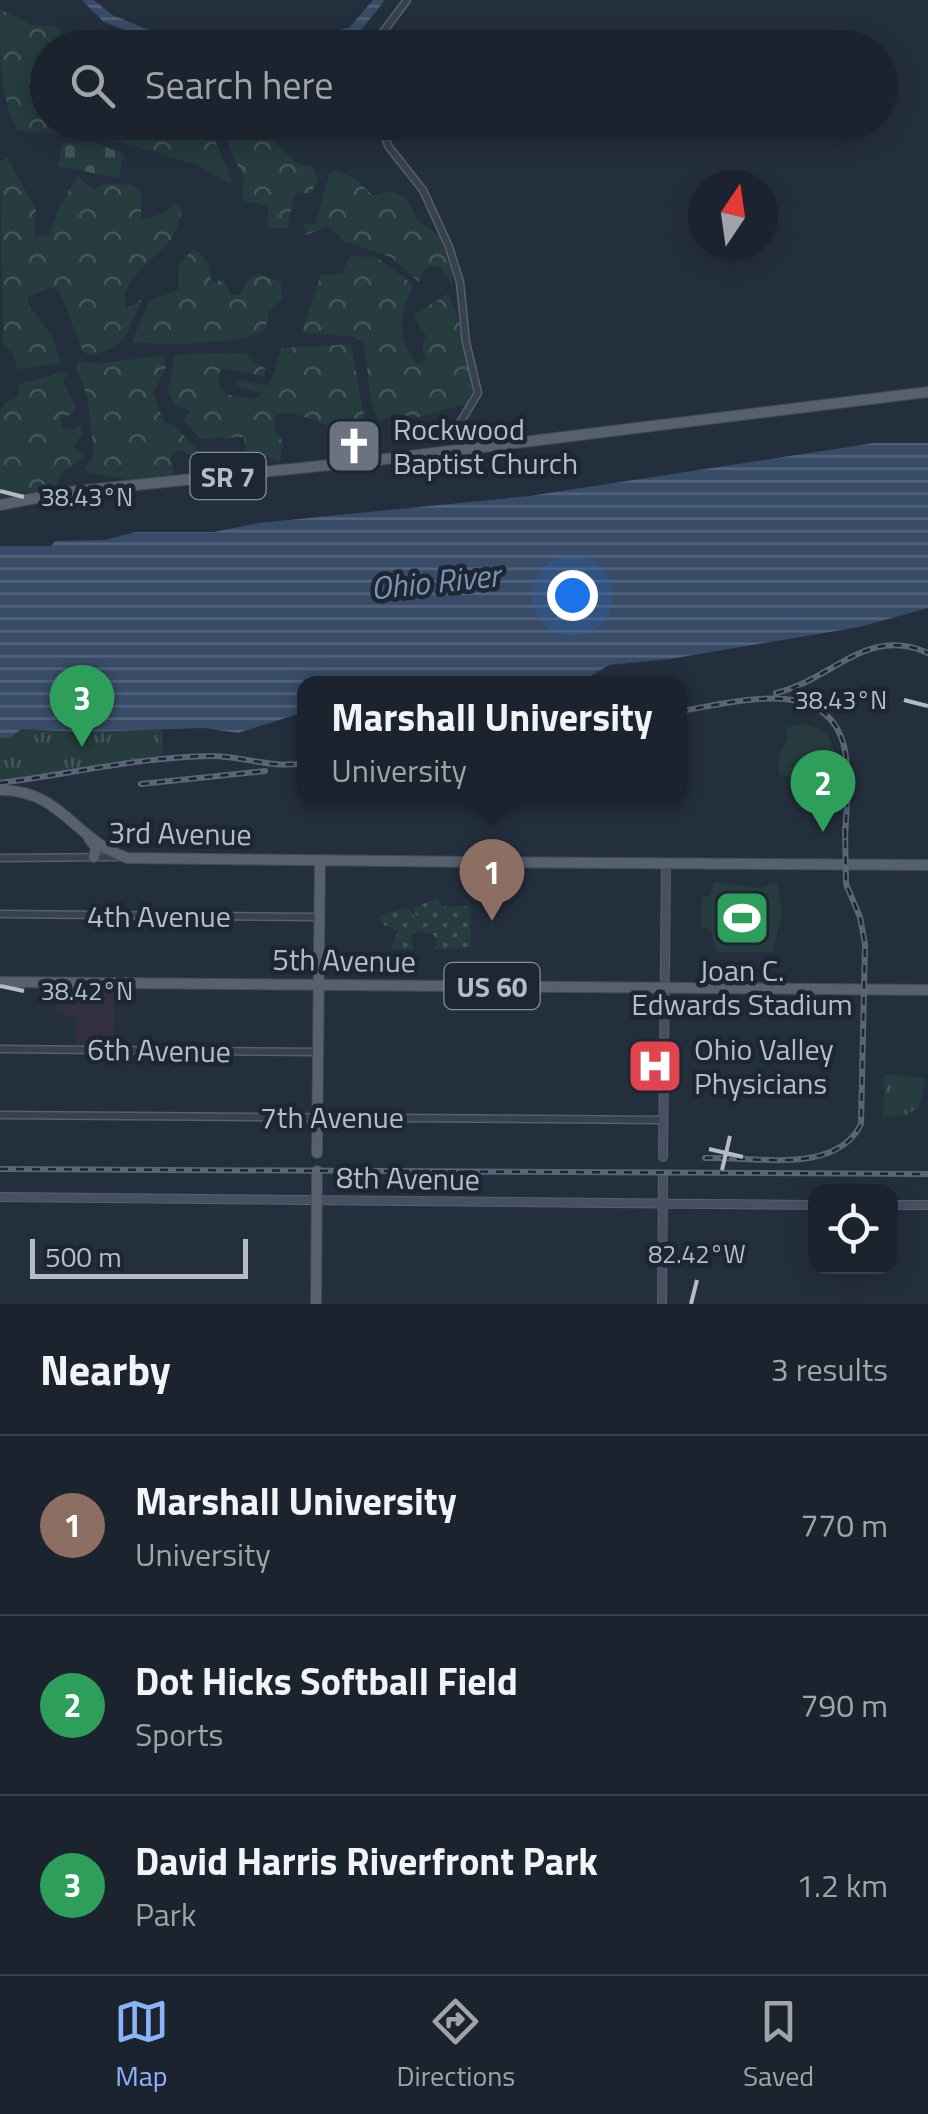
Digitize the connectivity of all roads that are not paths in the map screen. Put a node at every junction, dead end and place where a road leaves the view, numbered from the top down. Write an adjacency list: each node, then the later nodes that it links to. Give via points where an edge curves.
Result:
1 (407, 0): 2 (street)
2 (384, 30)
3 (386, 140): 5 (street, via 423,190 460,282 478,393 456,429)
4 (928, 392): 5 (main road, SR 7)
5 (456, 450): 6 (main road, SR 7)
6 (0, 505)
7 (0, 790): 9 (main road, via 48,800)
8 (122, 837): 10 (main road)
9 (88, 838): 10 (main road); 11 (main road)
10 (108, 849): 12 (main road)
11 (94, 857): 12 (street, 3rd Avenue); 13 (street, 3rd Avenue)
12 (122, 857): 14 (main road, 3rd Avenue)
13 (0, 858)
14 (320, 860): 15 (main road, 3rd Avenue); 18 (main road)
15 (666, 863): 16 (main road, 3rd Avenue); 21 (main road)
16 (928, 866)
17 (0, 914): 18 (street, 4th Avenue)
18 (319, 917): 20 (main road)
19 (0, 982): 20 (main road, 5th Avenue / US 60)
20 (318, 984): 21 (main road, 5th Avenue / US 60); 24 (main road)
21 (665, 988): 22 (main road, 5th Avenue / US 60); 27 (main road)
22 (928, 990)
23 (0, 1049): 24 (street, 6th Avenue)
24 (318, 1052): 26 (main road)
25 (0, 1115): 26 (street, 7th Avenue)
26 (317, 1117): 27 (street, 7th Avenue); 28 (main road)
27 (664, 1120): 29 (main road)
28 (317, 1153)
29 (663, 1156)
30 (317, 1172): 33 (main road)
31 (663, 1175): 34 (main road)
32 (0, 1197): 33 (main road, 8th Avenue)
33 (316, 1200): 34 (main road, 8th Avenue); 38 (main road)
34 (663, 1203): 35 (main road, 8th Avenue); 39 (main road)
35 (808, 1204)
36 (898, 1205): 37 (main road)
37 (928, 1206)
38 (316, 1304)
39 (662, 1304)

